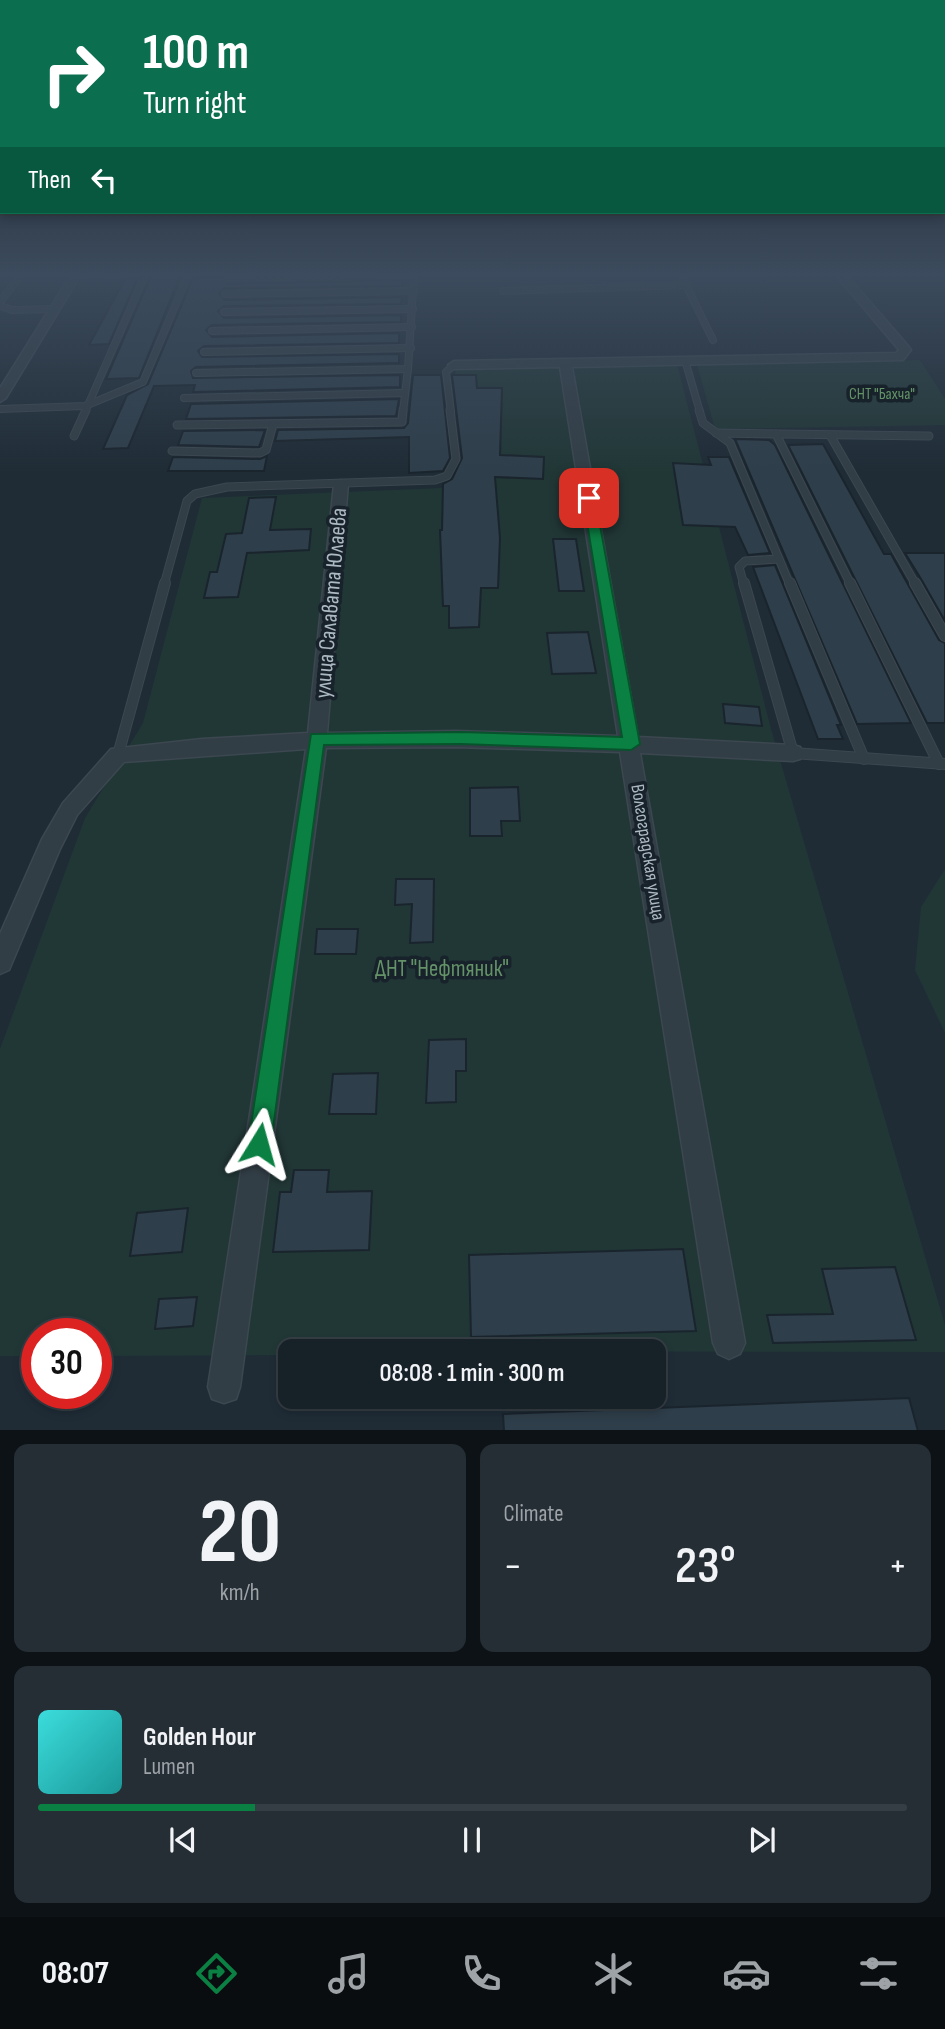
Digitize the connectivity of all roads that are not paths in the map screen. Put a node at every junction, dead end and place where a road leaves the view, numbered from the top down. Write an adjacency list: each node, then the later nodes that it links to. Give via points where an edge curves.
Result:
1 (35, 340): 14 (street)
2 (115, 340): 16 (lane)
3 (161, 340): 16 (lane, via 143,382)
4 (411, 340): 6 (lane)
5 (896, 340): 8 (street, via 905,350 899,357)
6 (411, 348): 7 (lane); 11 (lane)
7 (204, 352)
8 (685, 360): 9 (street); 20 (lane, via 703,423)
9 (565, 362): 10 (street); 30 (street, Волгоградская улица)
10 (454, 365): 26 (lane, via 446,372 456,458 447,476)
11 (408, 369): 12 (lane); 13 (lane)
12 (196, 373)
13 (404, 393): 15 (lane); 18 (lane, via 402,422)
14 (0, 398)
15 (184, 398)
16 (85, 406): 17 (lane); 23 (lane)
17 (0, 409)
18 (273, 424): 19 (lane); 25 (lane, via 266,450 260,453)
19 (177, 425)
20 (715, 433): 21 (lane); 27 (lane, via 730,443)
21 (776, 434): 22 (lane); 34 (lane)
22 (830, 435): 24 (lane); 28 (lane)
23 (74, 436)
24 (929, 436)
25 (172, 452)
26 (341, 484): 29 (street, улица Салавата Юлаева); 32 (lane, via 227,486 195,494 187,501)
27 (779, 559): 31 (lane, via 745,561 739,567); 33 (lane)
28 (945, 636)
29 (317, 738): 30 (street); 32 (street); 37 (street, улица Салавата Юлаева)
30 (631, 744): 31 (street); 36 (street, Волгоградская улица)
31 (793, 753): 33 (lane)
32 (118, 755): 35 (street, via 70,809)
33 (864, 759): 34 (lane)
34 (942, 764)
35 (0, 962)
36 (729, 1343)
37 (225, 1387)

